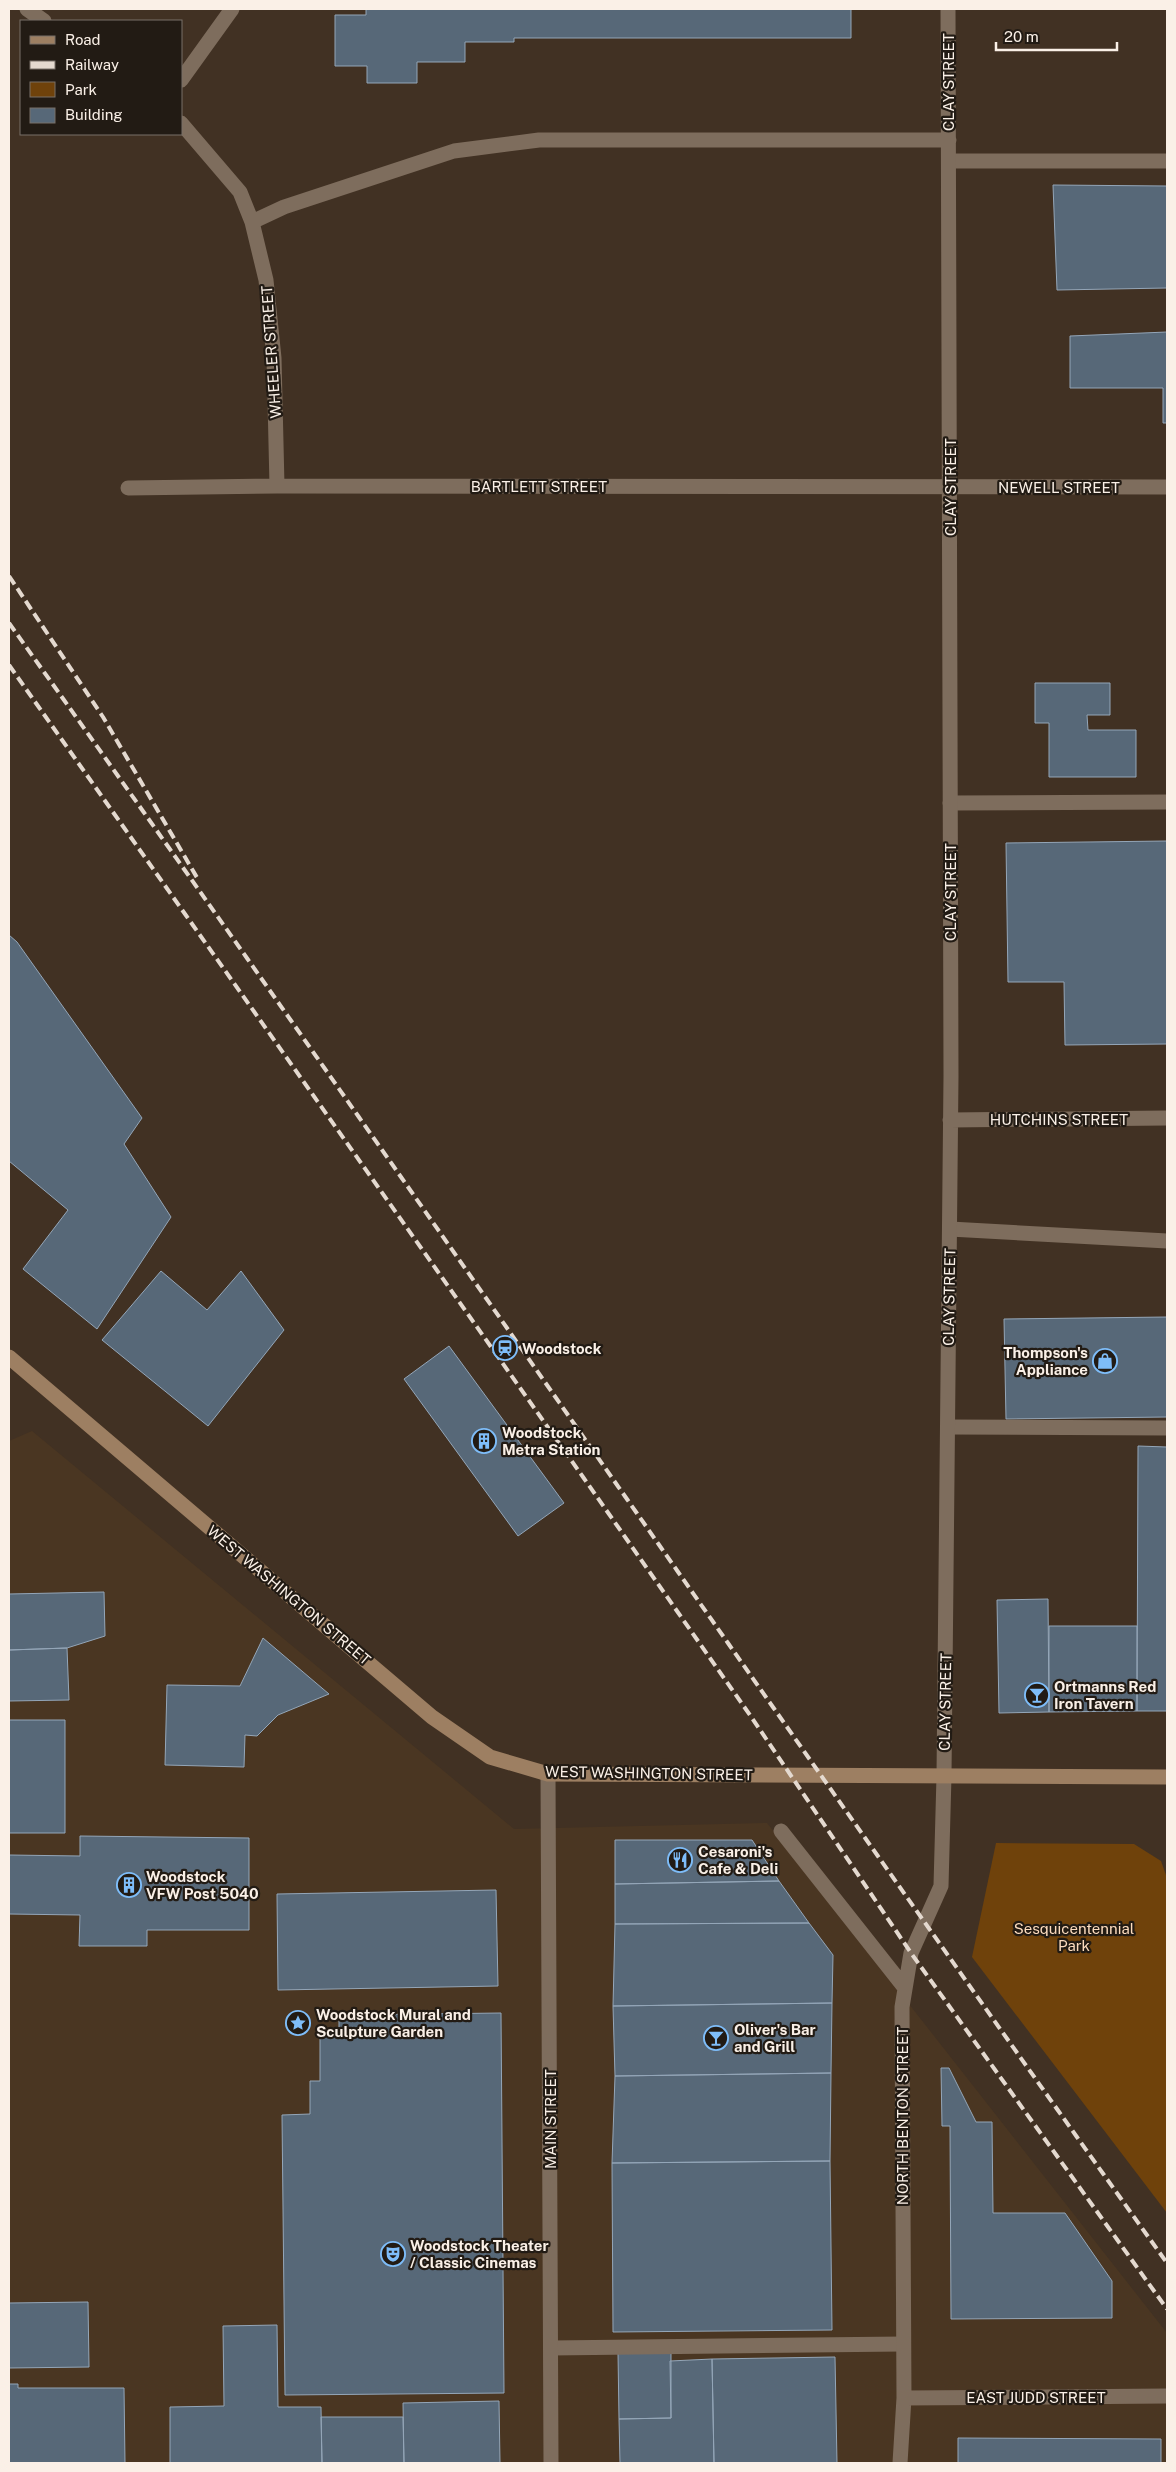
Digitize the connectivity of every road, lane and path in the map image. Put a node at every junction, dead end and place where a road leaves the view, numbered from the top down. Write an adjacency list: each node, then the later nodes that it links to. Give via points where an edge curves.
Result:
1 (27, 9): 4 (street)
2 (232, 9): 5 (street)
3 (948, 9): 7 (street, CLAY STREET)
4 (43, 20)
5 (182, 79)
6 (182, 124): 10 (street, WHEELER STREET, via 240,192)
7 (949, 140): 8 (street, CLAY STREET); 10 (street, via 539,140 454,150 284,207)
8 (949, 161): 9 (street); 14 (street, CLAY STREET)
9 (1167, 161)
10 (252, 222): 11 (street, WHEELER STREET, via 266,280 274,358)
11 (278, 486): 13 (street, BARTLETT STREET); 14 (street, BARTLETT STREET)
12 (1167, 487): 14 (street, NEWELL STREET)
13 (128, 488)
14 (950, 488): 15 (street, CLAY STREET)
15 (950, 802): 16 (street); 18 (street, CLAY STREET)
16 (1167, 802)
17 (1167, 1118): 18 (street, HUTCHINS STREET)
18 (950, 1120): 19 (street, CLAY STREET)
19 (950, 1229): 20 (street); 22 (street, CLAY STREET)
20 (1167, 1241)
21 (9, 1357): 24 (main road, WEST WASHINGTON STREET, via 432,1717 490,1757)
22 (948, 1427): 23 (street); 25 (street, CLAY STREET)
23 (1167, 1428)
24 (548, 1774): 25 (main road, WEST WASHINGTON STREET); 30 (street, MAIN STREET)
25 (944, 1776): 26 (main road, WEST WASHINGTON STREET); 28 (street, NORTH BENTON STREET, via 941,1886 911,1952)
26 (1167, 1777)
27 (781, 1831): 28 (street)
28 (905, 1988): 29 (street, NORTH BENTON STREET, via 902,2007)
29 (903, 2344): 30 (street); 32 (street, NORTH BENTON STREET)
30 (551, 2348): 33 (street, MAIN STREET)
31 (1167, 2396): 32 (street, EAST JUDD STREET)
32 (904, 2398): 34 (street, NORTH BENTON STREET)
33 (551, 2463)
34 (900, 2463)

